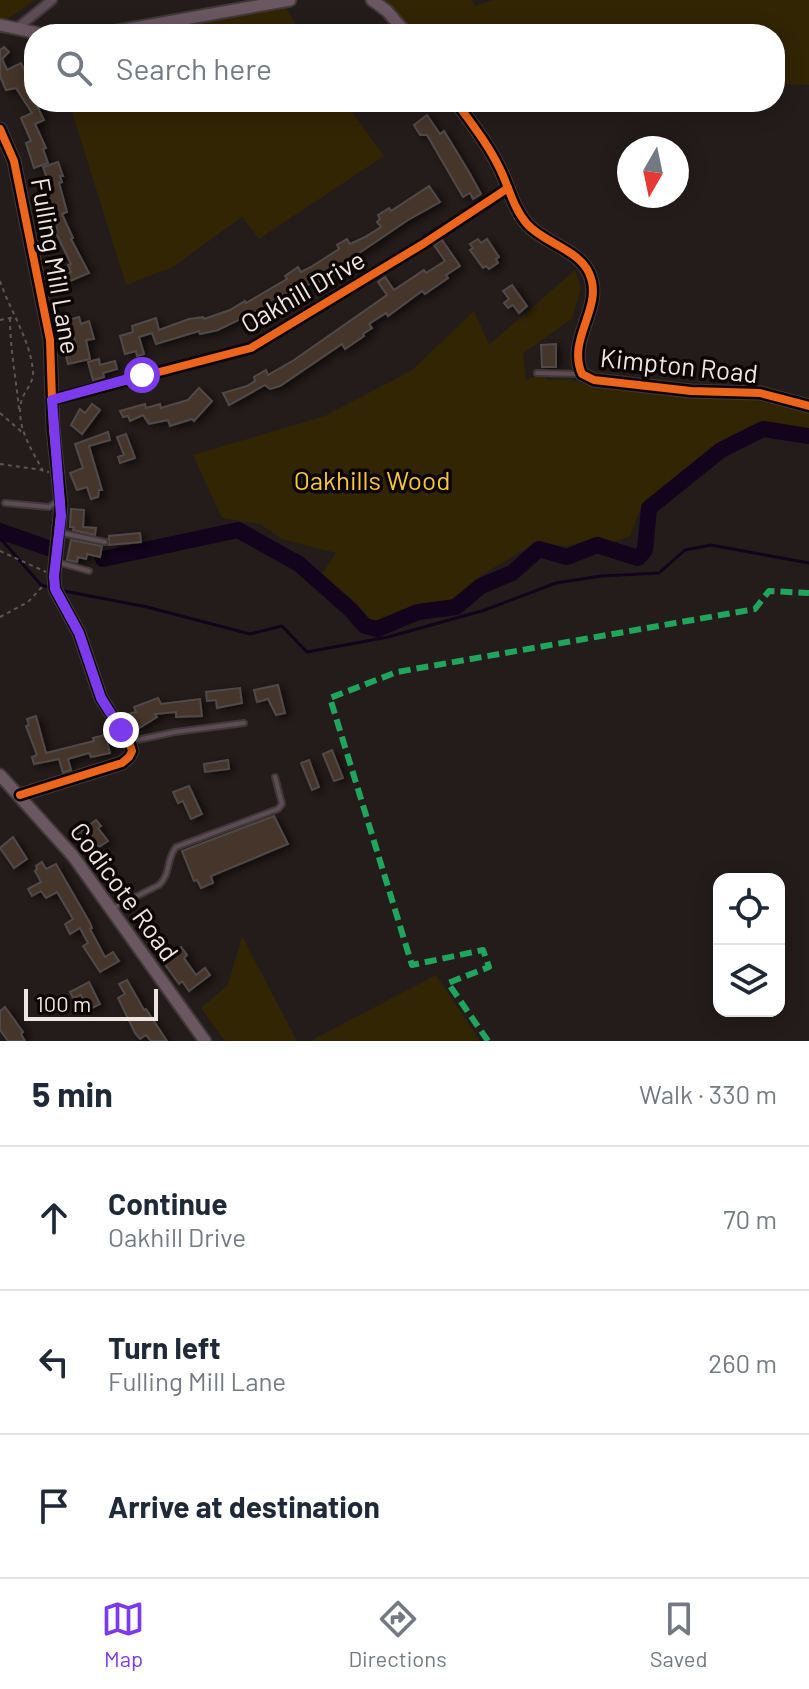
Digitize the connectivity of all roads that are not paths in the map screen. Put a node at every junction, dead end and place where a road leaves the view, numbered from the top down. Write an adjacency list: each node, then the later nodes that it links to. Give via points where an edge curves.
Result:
1 (52, 0): 7 (street)
2 (290, 0): 4 (street)
3 (372, 0): 5 (street)
4 (157, 24)
5 (398, 24)
6 (0, 25): 7 (street)
7 (16, 29): 8 (street)
8 (24, 31)
9 (463, 112): 11 (street, Kimpton Road, via 488,146)
10 (0, 129): 14 (street, Fulling Mill Lane, via 14,161 50,340)
11 (508, 188): 13 (street, Kimpton Road, via 527,224 589,271 590,309 576,354); 14 (street, Oakhill Drive, via 251,348)
12 (537, 373): 13 (lane)
13 (582, 374): 15 (street, Kimpton Road, via 594,380 691,391 760,393)
14 (52, 400): 16 (street, Fulling Mill Lane)
15 (809, 406)
16 (60, 499): 18 (lane); 19 (street, Fulling Mill Lane)
17 (5, 503): 18 (lane)
18 (49, 507): 19 (lane)
19 (61, 516): 20 (street, Fulling Mill Lane)
20 (60, 532): 21 (lane); 22 (street, Fulling Mill Lane)
21 (105, 542)
22 (56, 562): 23 (lane); 25 (street, Fulling Mill Lane, via 55,589 79,633 101,698)
23 (89, 571)
24 (244, 723): 25 (lane)
25 (129, 742): 28 (street, via 132,751 122,763)
26 (275, 777): 29 (lane, via 282,804 278,809 176,847 165,880)
27 (1, 779): 28 (street, Codicote Road)
28 (20, 795): 29 (street, Codicote Road)
29 (110, 909): 30 (street, Codicote Road)
30 (205, 1041)

